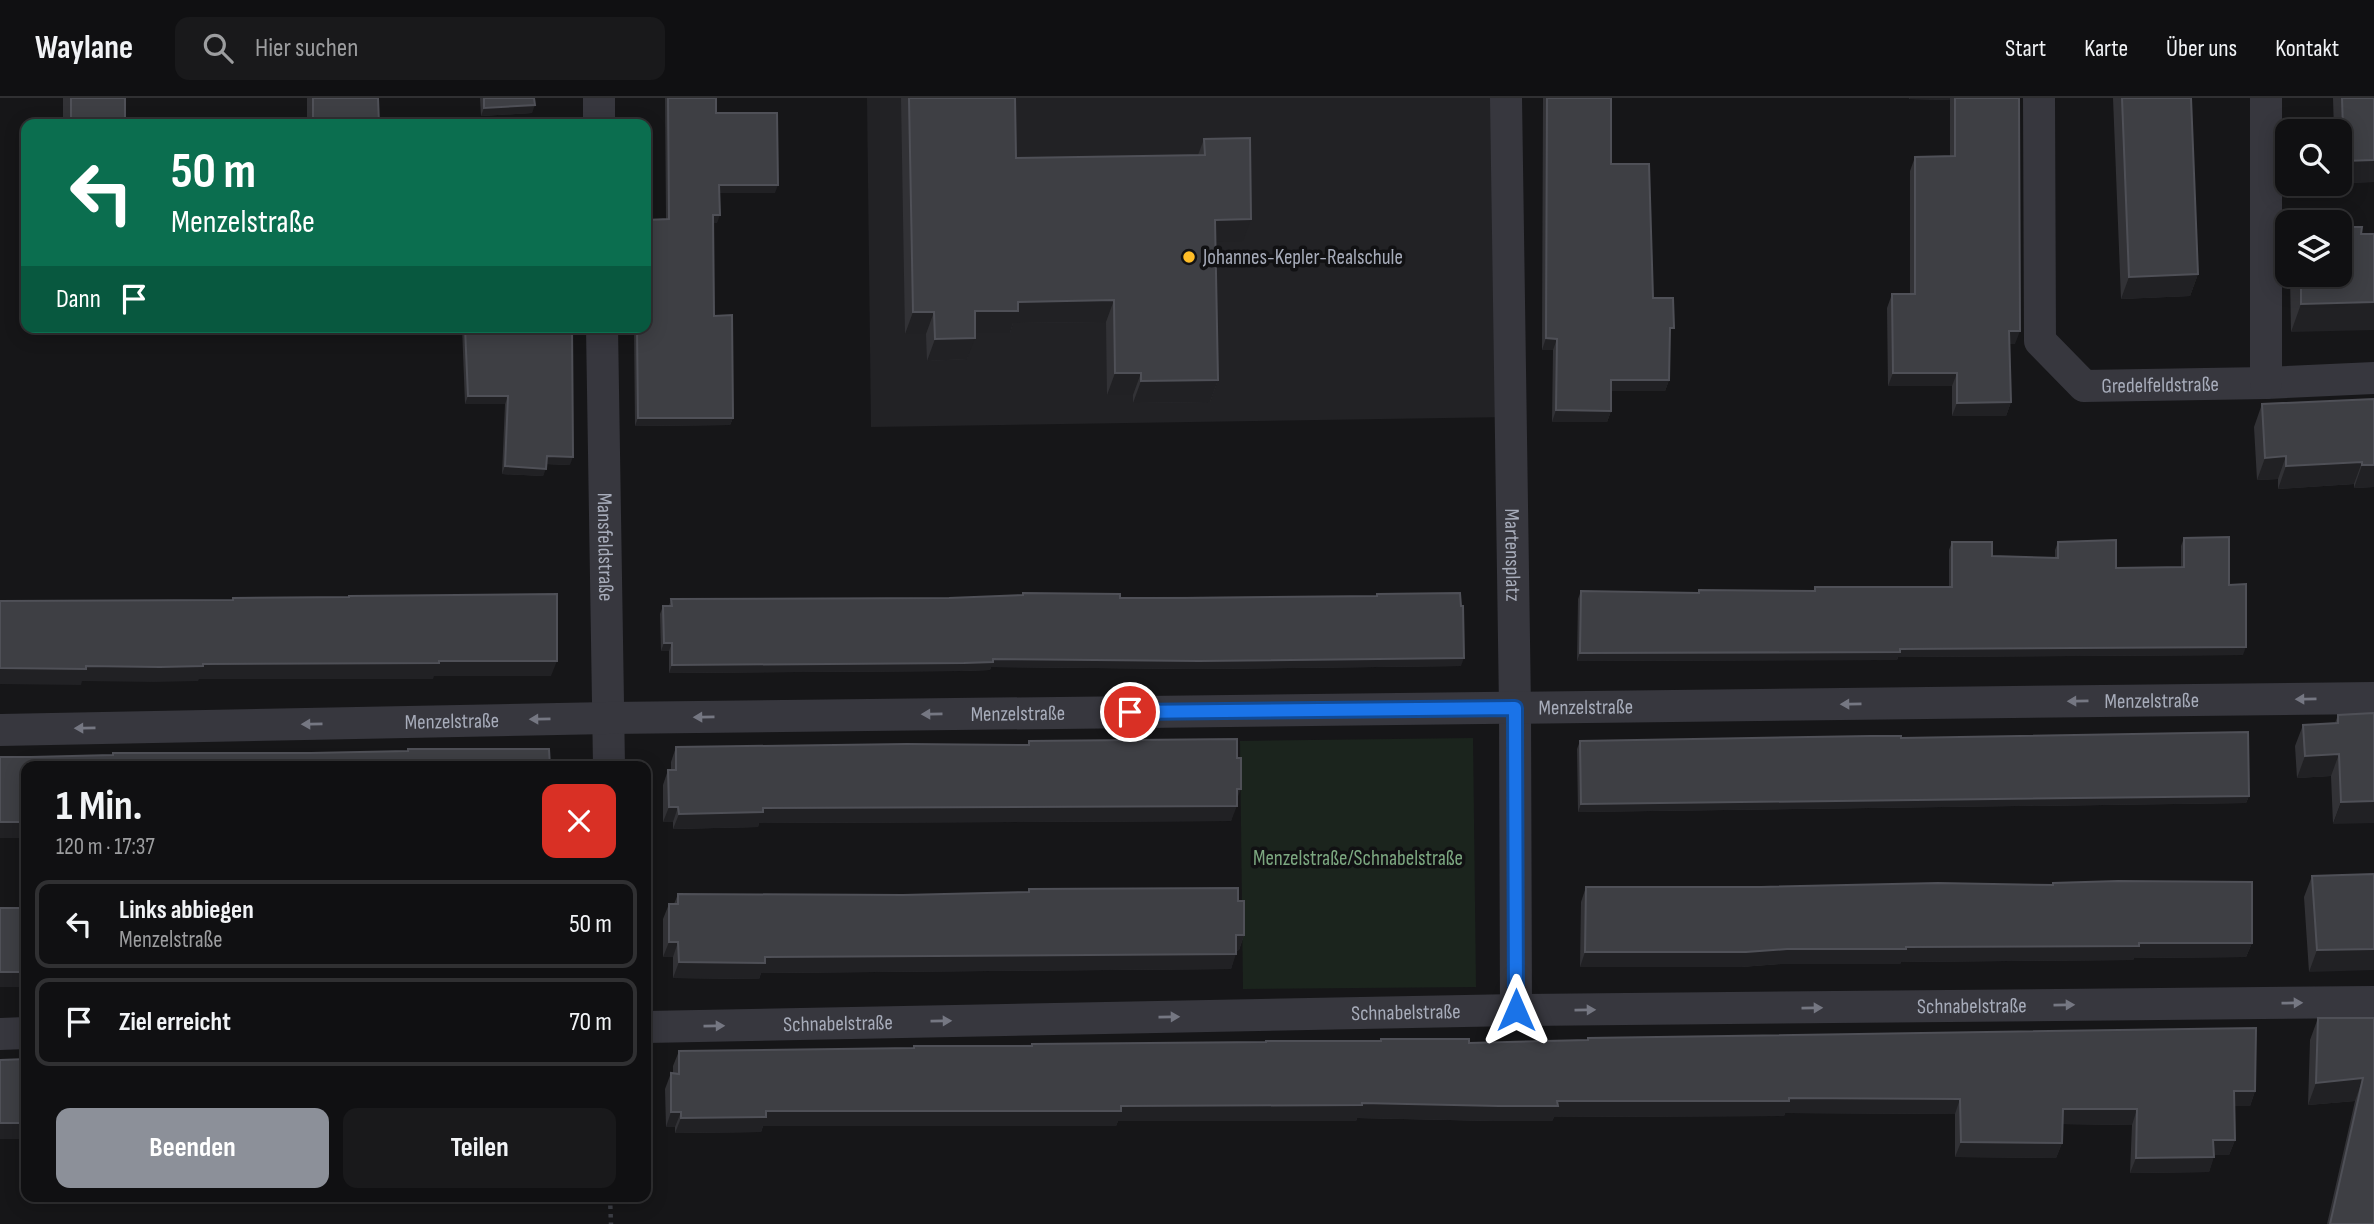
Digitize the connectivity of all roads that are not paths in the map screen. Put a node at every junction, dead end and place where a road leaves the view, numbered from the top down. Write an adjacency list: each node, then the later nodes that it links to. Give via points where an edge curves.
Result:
1 (599, 98): 5 (street)
2 (1506, 98): 10 (street, Martensplatz)
3 (2039, 98): 8 (street, Gredelfeldstraße, via 2040,341 2084,386)
4 (2266, 98): 8 (street)
5 (599, 119)
6 (602, 333): 11 (street, Mansfeldstraße)
7 (2374, 378): 8 (street, Gredelfeldstraße)
8 (2266, 383)
9 (2374, 698): 10 (street, Menzelstraße, one-way to 10)
10 (1515, 708): 11 (street, Menzelstraße, one-way to 11); 15 (street, Martensplatz)
11 (608, 718): 12 (street, Menzelstraße, one-way to 12); 13 (street, Mansfeldstraße)
12 (0, 730)
13 (609, 761)
14 (2374, 1002): 15 (street, Schnabelstraße, one-way to 14)
15 (1516, 1010): 16 (street, Schnabelstraße, one-way to 15)
16 (651, 1027)
17 (21, 1033): 18 (street)
18 (0, 1034)

